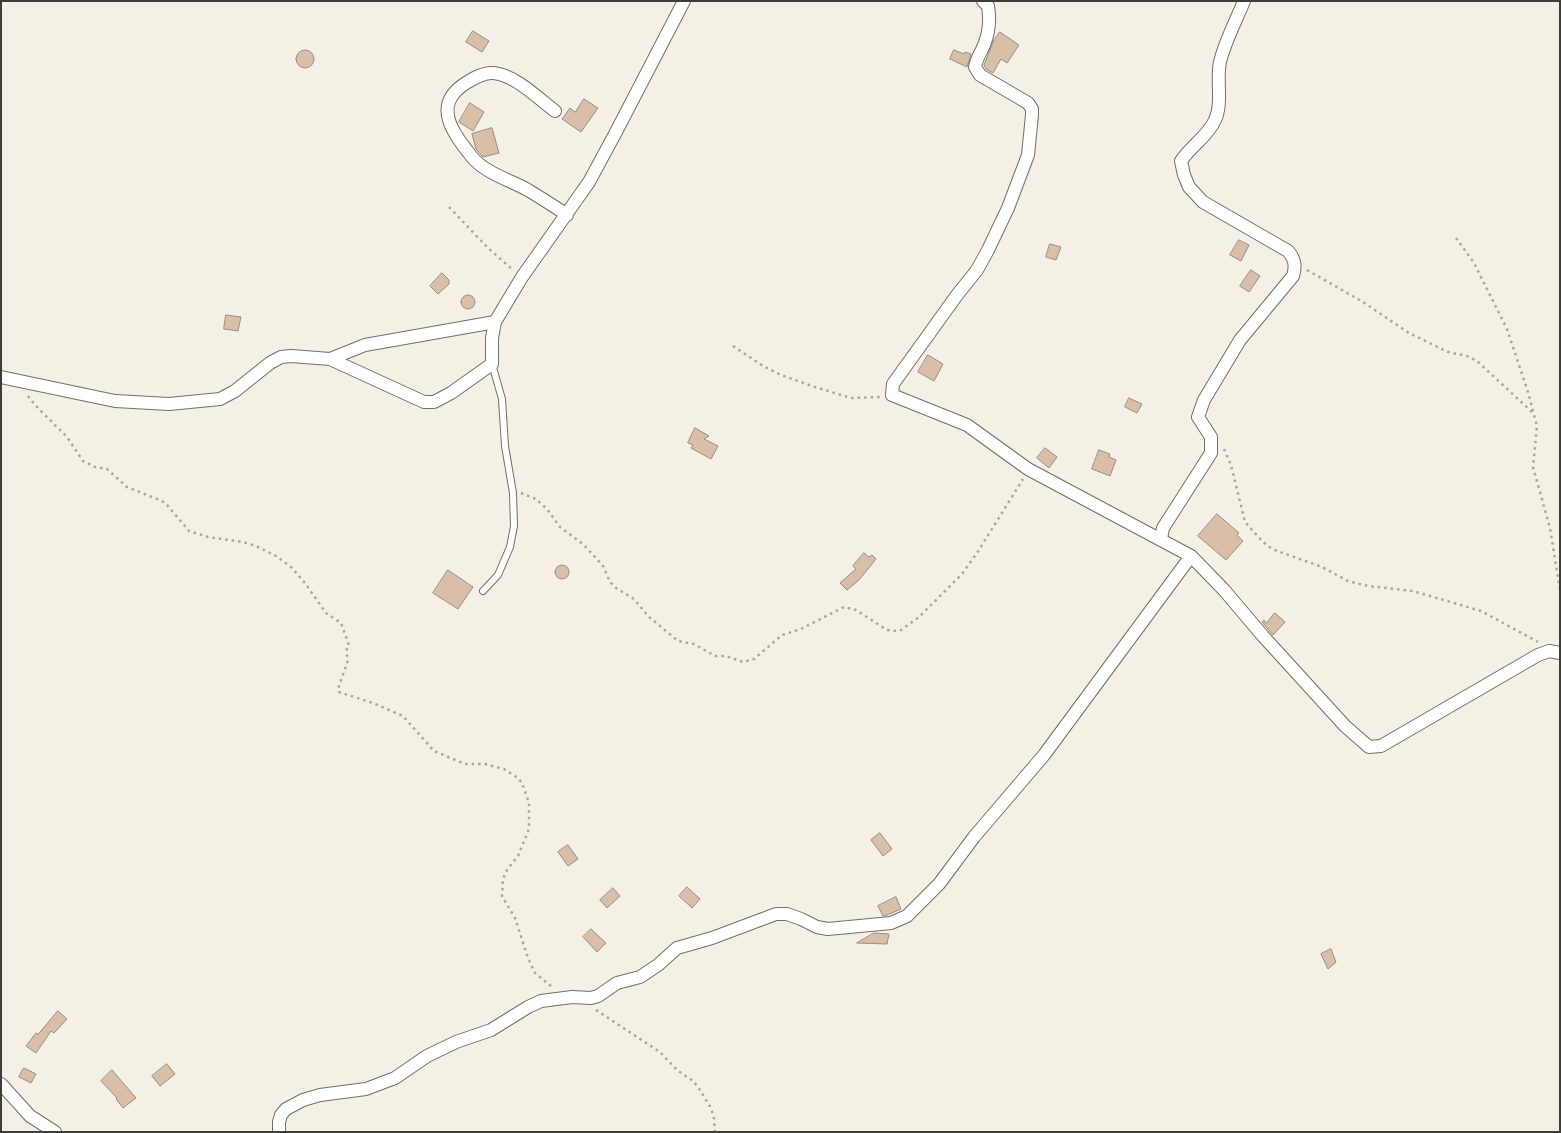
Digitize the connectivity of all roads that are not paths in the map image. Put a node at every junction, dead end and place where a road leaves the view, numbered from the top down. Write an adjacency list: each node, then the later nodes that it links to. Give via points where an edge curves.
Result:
1 (684, 1): 5 (street, via 589,182)
2 (983, 1): 10 (street, via 988,6 989,24 975,68 980,75 1028,103 1032,109 1028,155 1008,208 977,270 893,384 892,395 967,425 1028,469)
3 (1244, 1): 10 (street, via 1220,62 1215,120 1181,161 1189,187 1203,202 1288,251 1293,256 1295,268 1293,276 1240,340 1204,400 1198,417 1211,437 1211,453 1163,528)
4 (556, 111): 5 (street, via 518,82 494,73 476,77 460,87 446,111 454,132 476,162)
5 (567, 215): 6 (street, via 522,276)
6 (495, 322): 7 (street, via 365,345); 8 (street)
7 (330, 359): 8 (street, via 429,403 451,393); 9 (street, via 281,357 235,392 220,399 169,404 115,401)
8 (492, 364): 12 (lane, via 502,399 514,526 510,547 498,575)
9 (1, 377)
10 (1161, 539): 11 (street)
11 (1191, 556): 13 (street, via 1345,726 1369,747 1381,746 1507,672); 16 (street, via 1044,755 974,837 939,884 907,916 891,923 828,928 817,927 787,914 776,914 678,948 640,977 617,983 598,996 541,1001 491,1030 442,1049 395,1078 366,1090 303,1100 281,1115)
12 (483, 591)
13 (1554, 652)
14 (1, 1084): 15 (street, via 30,1116)
15 (55, 1132)
16 (279, 1132)

